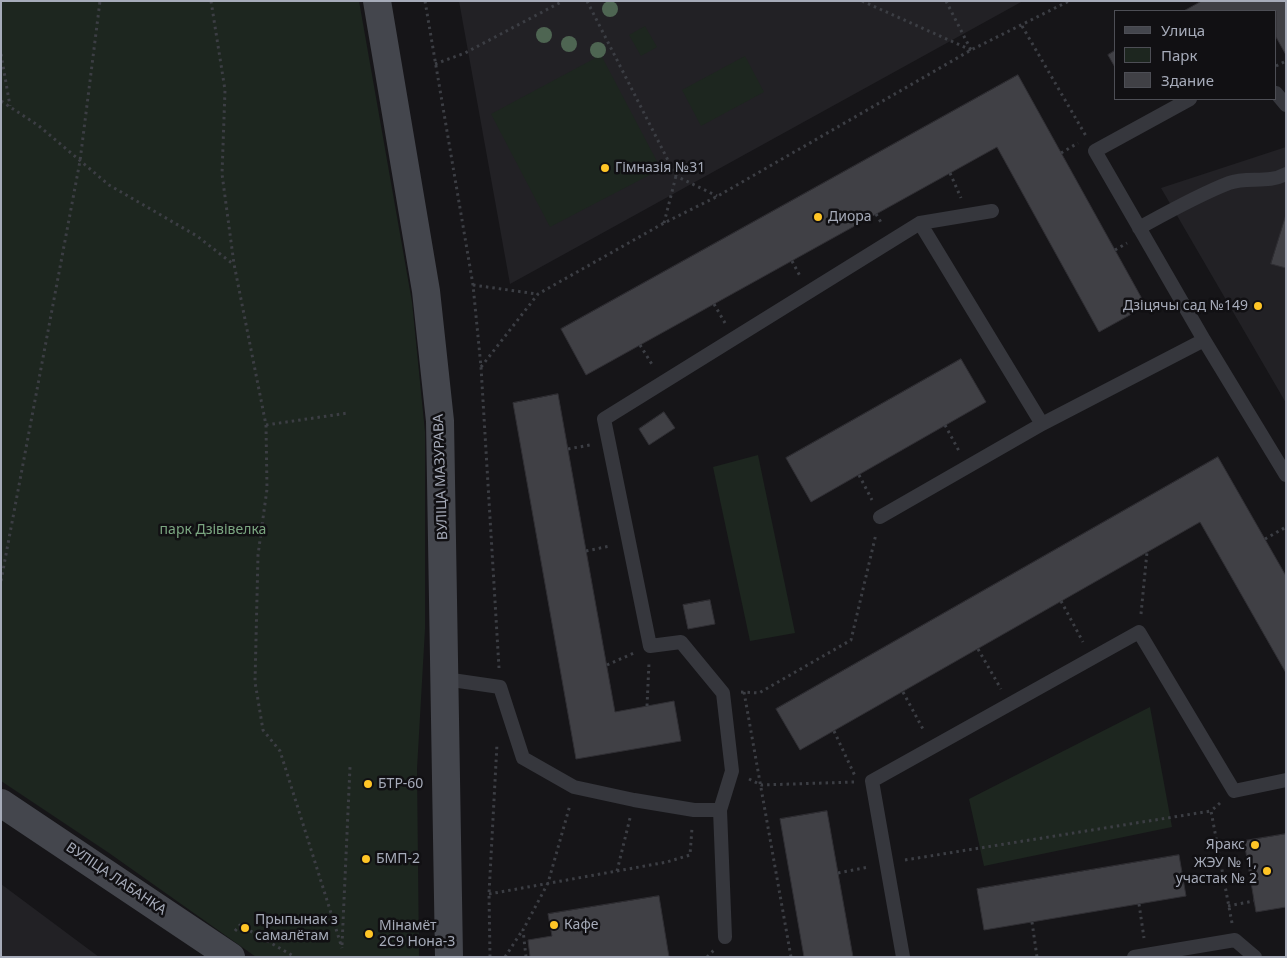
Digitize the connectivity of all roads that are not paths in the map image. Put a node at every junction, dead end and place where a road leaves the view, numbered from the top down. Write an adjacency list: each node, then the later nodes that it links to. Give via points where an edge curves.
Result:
1 (377, 1): 13 (main road, ВУЛІЦА МАЗУРАВА, via 426,291 440,421)
2 (1277, 94): 4 (lane)
3 (1188, 100): 8 (lane, via 1095,151)
4 (1286, 105)
5 (1286, 174): 8 (lane, via 1277,179 1231,182)
6 (992, 211): 7 (lane)
7 (920, 223): 10 (lane); 16 (lane, via 604,419 650,646 681,642 723,693 732,771)
8 (1139, 228): 9 (lane)
9 (1204, 340): 10 (lane); 11 (lane)
10 (1042, 424): 12 (lane)
11 (1286, 475)
12 (880, 517)
13 (445, 679): 16 (lane, via 500,687 523,758 574,787 694,810); 20 (main road, ВУЛІЦА МАЗУРАВА)
14 (1286, 780): 21 (lane, via 1234,792 1140,632 872,781)
15 (1, 803): 18 (main road, ВУЛІЦА ЛАБАНКА)
16 (720, 810): 17 (lane)
17 (725, 937)
18 (228, 956)
19 (1141, 956): 22 (lane, via 1235,940)
20 (449, 957)
21 (903, 957)
22 (1255, 957)

